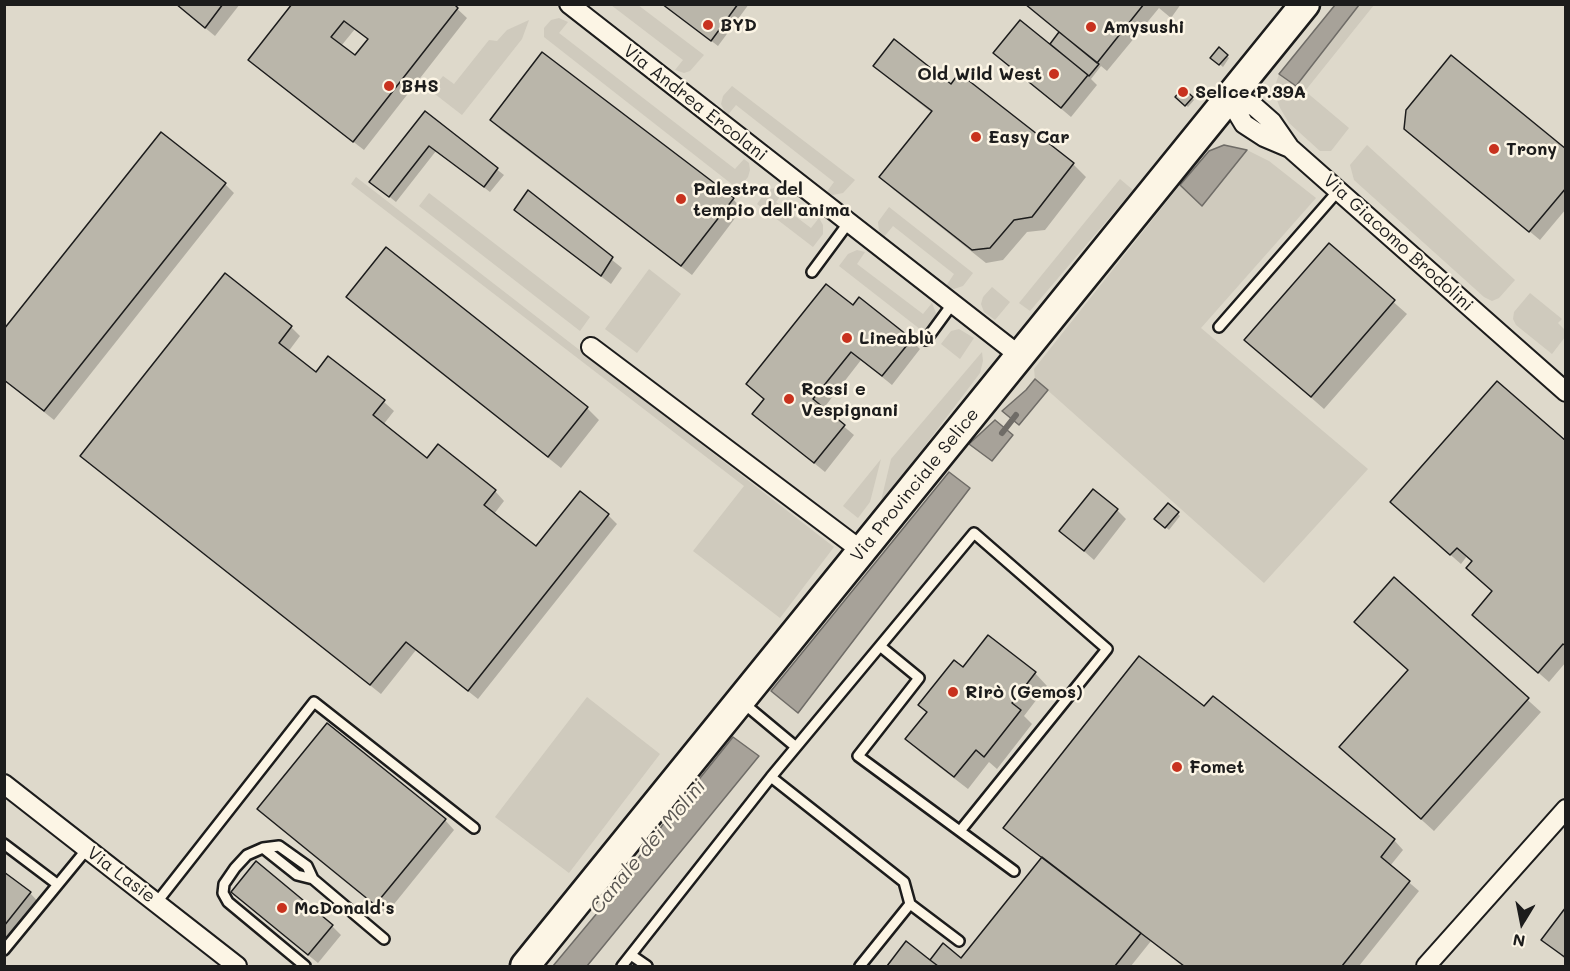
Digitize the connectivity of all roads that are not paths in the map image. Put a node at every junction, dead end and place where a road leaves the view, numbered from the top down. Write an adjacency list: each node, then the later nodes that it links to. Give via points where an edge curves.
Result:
1 (569, 4): 8 (street, Via Andrea Ercolani)
2 (1305, 4): 3 (main road, Via Provinciale Selice)
3 (1241, 94): 4 (main road, Via Provinciale Selice); 5 (street); 6 (street, Via Giacomo Brodolini, via 1272,122)
4 (1208, 124): 5 (street); 14 (main road, Via Provinciale Selice)
5 (1244, 124): 6 (street)
6 (1290, 148): 7 (street, Via Giacomo Brodolini)
7 (1338, 190): 11 (lane); 15 (street, Via Giacomo Brodolini)
8 (849, 222): 9 (lane); 10 (street, Via Andrea Ercolani)
9 (812, 272)
10 (953, 303): 12 (lane); 14 (street, Via Andrea Ercolani)
11 (1219, 327)
12 (926, 340)
13 (591, 346): 16 (street)
14 (1020, 356): 16 (main road, Via Provinciale Selice)
15 (1566, 392)
16 (862, 551): 18 (main road, Via Provinciale Selice)
17 (880, 646): 19 (lane); 24 (lane, via 919,678 858,756); 24 (lane, via 974,533 1107,649)
18 (741, 700): 19 (lane); 37 (main road, Via Provinciale Selice)
19 (796, 747): 20 (lane)
20 (771, 777): 30 (lane, via 904,882); 34 (lane)
21 (4, 783): 26 (street, Via Lasie)
22 (1566, 809): 41 (street)
23 (474, 828): 29 (lane, via 314,702)
24 (960, 831): 27 (lane)
25 (4, 844): 28 (lane)
26 (87, 849): 28 (lane); 29 (street, Via Lasie)
27 (1014, 871)
28 (57, 885): 33 (lane)
29 (157, 902): 35 (street, Via Lasie)
30 (910, 904): 32 (lane); 40 (lane)
31 (384, 939): 36 (lane, via 313,879 307,866 279,846 247,855 224,884 223,894)
32 (959, 941)
33 (4, 950)
34 (632, 955): 38 (lane); 39 (lane)
35 (237, 966)
36 (305, 966)
37 (525, 966)
38 (622, 966)
39 (647, 966)
40 (860, 966)
41 (1426, 966)

